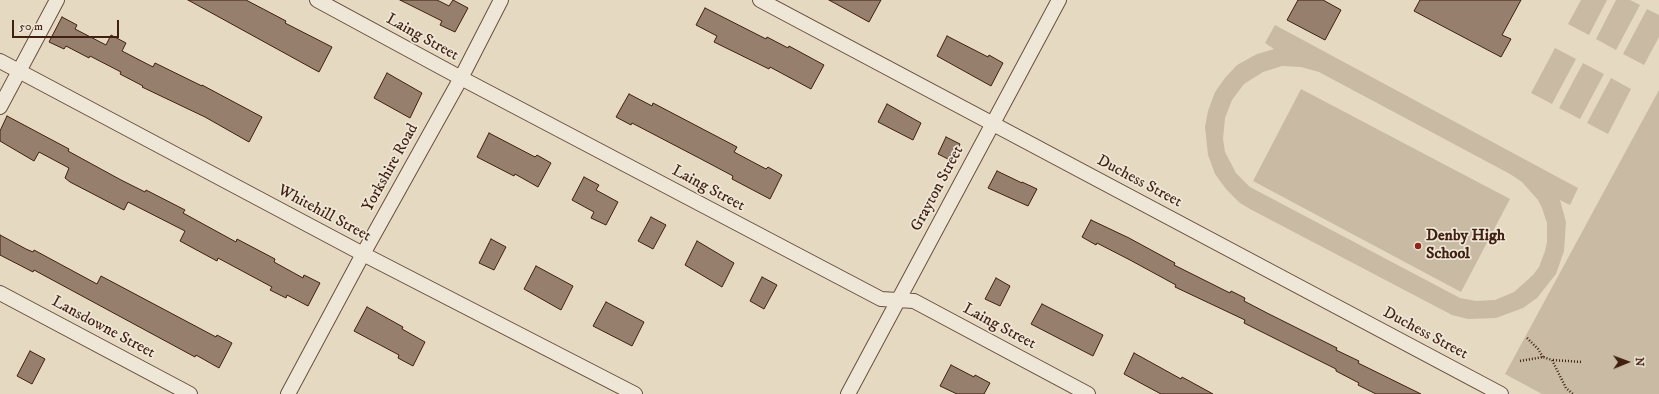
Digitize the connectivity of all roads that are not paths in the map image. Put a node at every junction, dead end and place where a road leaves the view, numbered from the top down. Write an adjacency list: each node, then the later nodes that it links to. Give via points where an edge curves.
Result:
1 (57, 0): 7 (street)
2 (317, 0): 8 (street, Laing Street)
3 (501, 0): 8 (street, Yorkshire Road)
4 (760, 0): 10 (street, Duchess Street)
5 (1059, 0): 10 (street, Grayton Street)
6 (0, 61): 7 (street, Whitehill Street)
7 (19, 71): 9 (street); 11 (street, Whitehill Street)
8 (461, 78): 11 (street, Yorkshire Road); 13 (street, Laing Street, via 881,299)
9 (0, 107)
10 (993, 124): 13 (street, Grayton Street); 19 (street, Duchess Street)
11 (363, 254): 15 (street, Yorkshire Road); 16 (street, Whitehill Street)
12 (0, 293): 14 (street, Lansdowne Street)
13 (898, 300): 17 (street, Grayton Street); 18 (street, Laing Street, via 914,301)
14 (190, 394)
15 (288, 394)
16 (635, 394)
17 (848, 394)
18 (1088, 394)
19 (1501, 394)

